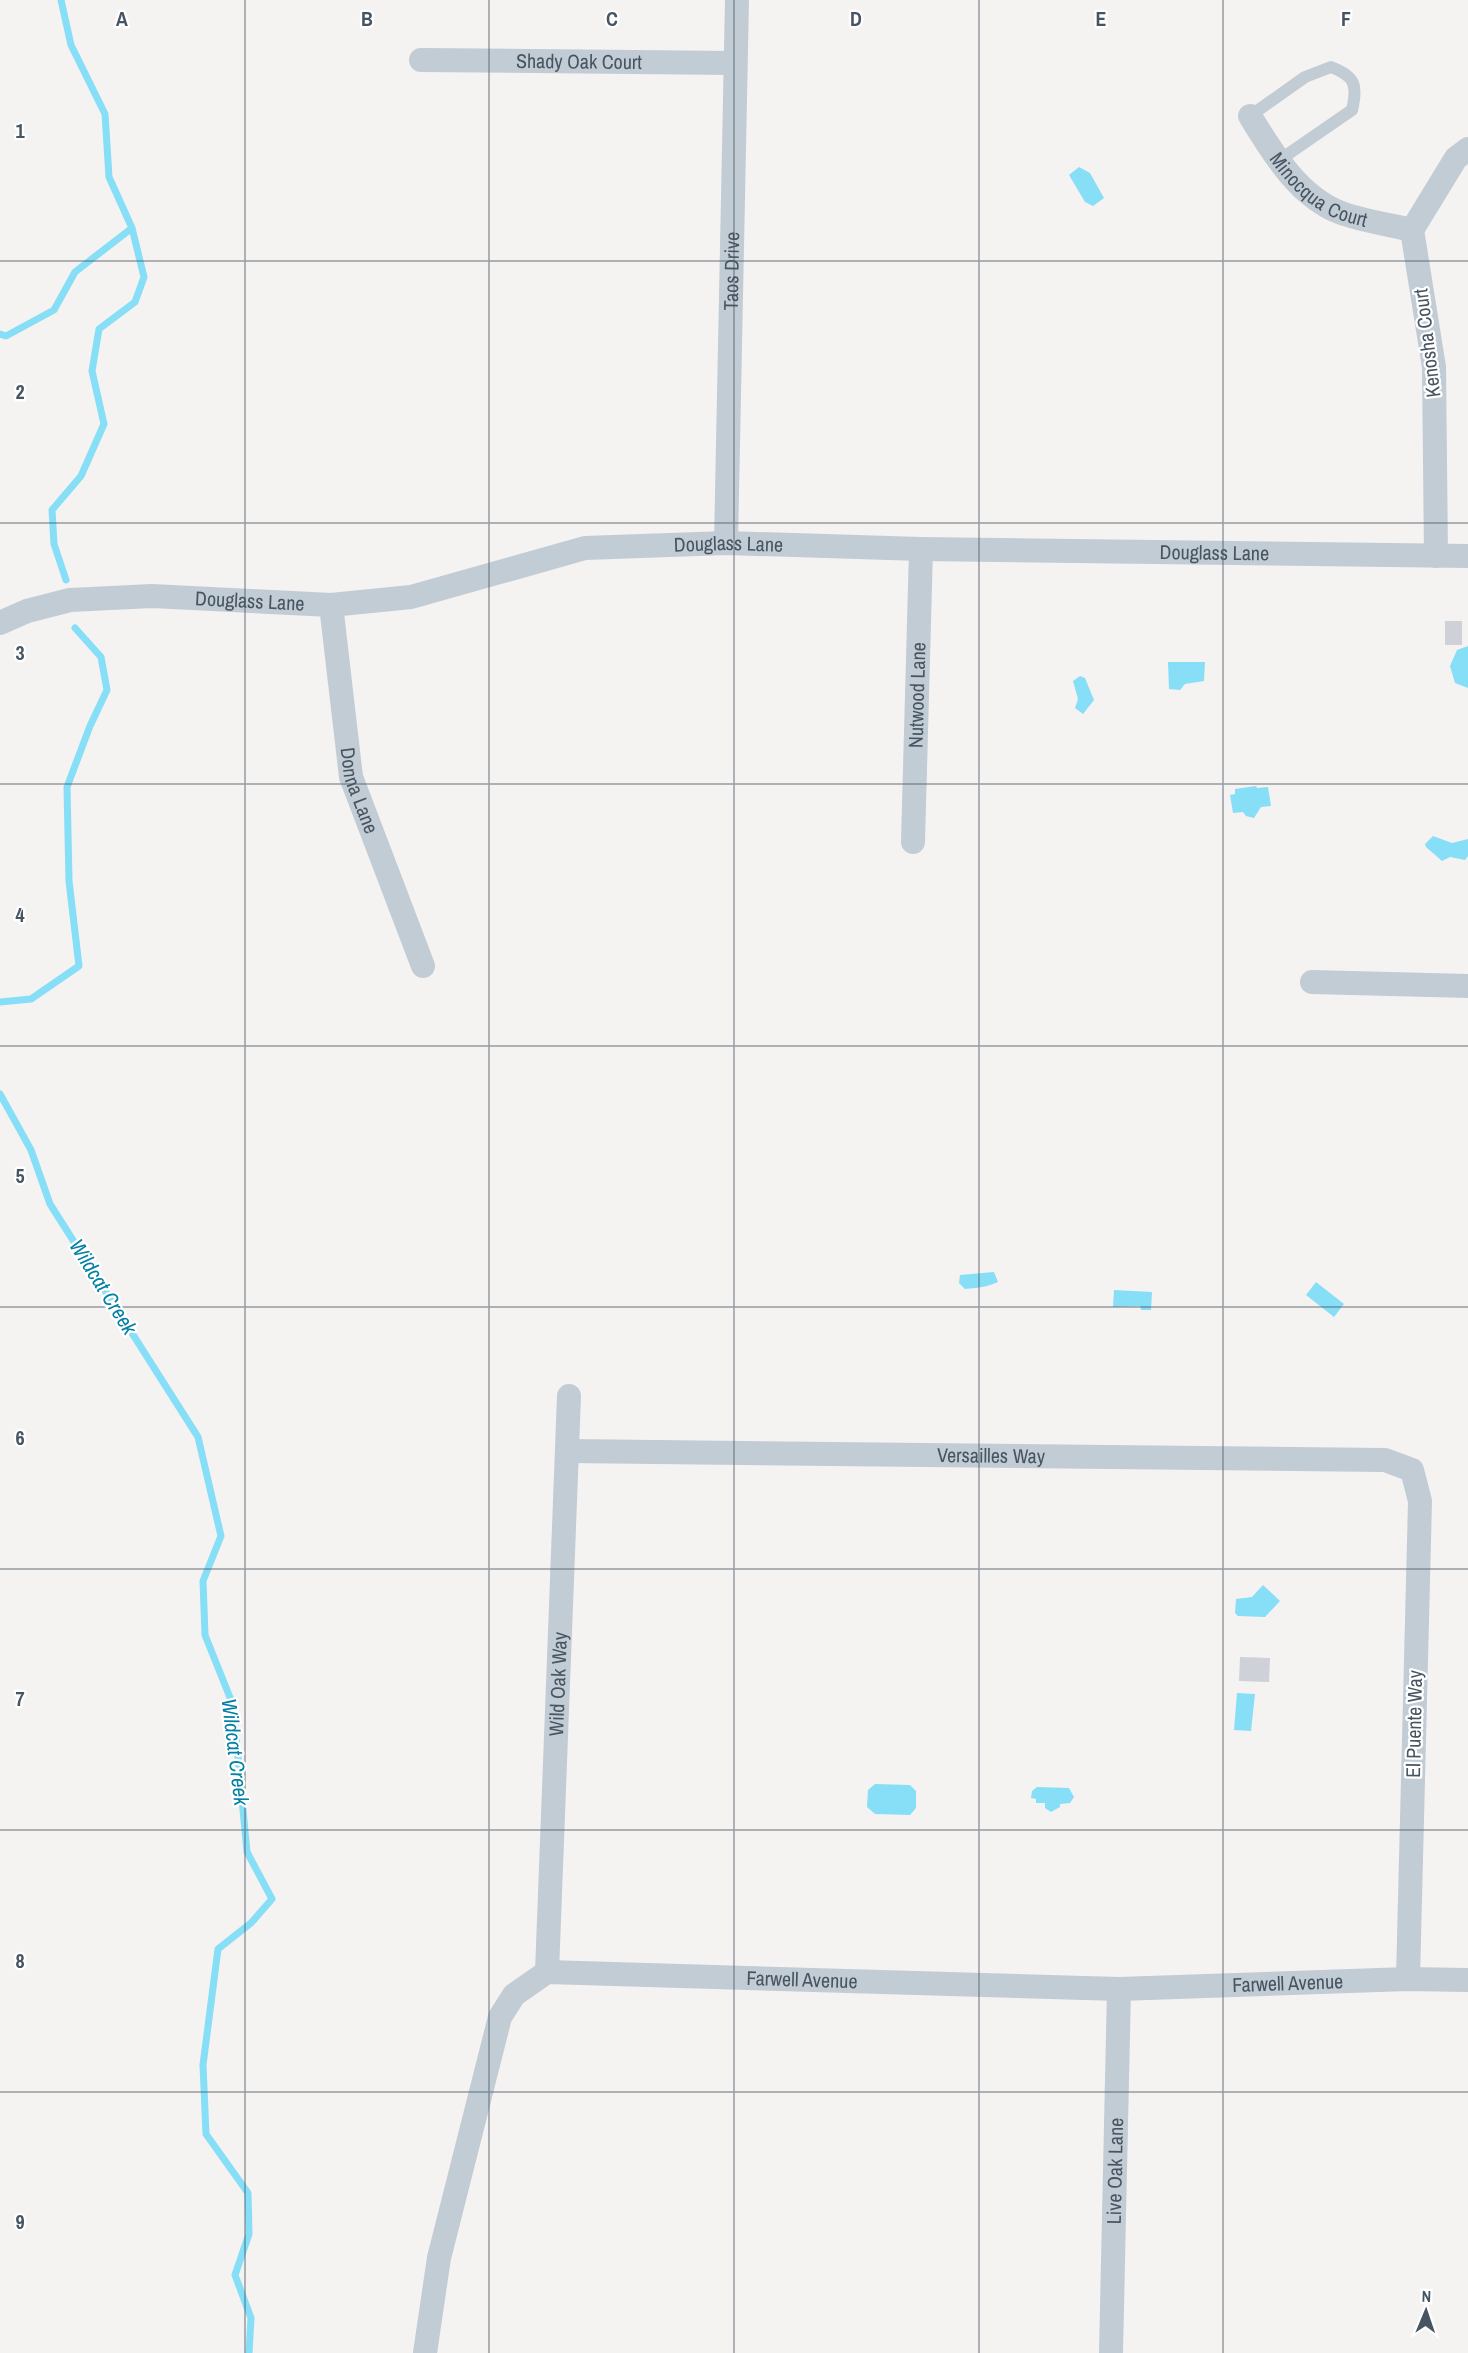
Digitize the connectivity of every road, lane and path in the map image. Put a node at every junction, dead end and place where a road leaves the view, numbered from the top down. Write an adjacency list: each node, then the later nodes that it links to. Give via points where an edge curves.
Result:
1 (737, 0): 3 (street, Taos Drive)
2 (422, 60): 3 (street, Shady Oak Court)
3 (734, 63): 8 (street, Taos Drive)
4 (1250, 117): 6 (street, Minocqua Court); 6 (lane, via 1305,77 1330,66 1352,79 1356,94 1352,110)
5 (1468, 149): 7 (street, via 1456,158)
6 (1278, 161): 7 (street, Minocqua Court, via 1307,193 1342,213)
7 (1412, 230): 10 (street, Kenosha Court, via 1434,367)
8 (726, 543): 9 (street, Douglass Lane); 12 (street, Douglass Lane, via 585,548 411,597)
9 (921, 549): 10 (street, Douglass Lane); 14 (street, Nutwood Lane)
10 (1436, 556): 11 (street, Douglass Lane)
11 (1468, 556)
12 (331, 605): 13 (street, Douglass Lane, via 152,596 70,600); 15 (street, Donna Lane, via 351,777)
13 (0, 622)
14 (913, 842)
15 (423, 966)
16 (1312, 982): 17 (street)
17 (1468, 986)
18 (569, 1396): 19 (street, Wild Oak Way)
19 (568, 1451): 20 (street, Versailles Way, via 1384,1460); 21 (street, Wild Oak Way)
20 (1412, 1470): 22 (street, El Puente Way, via 1420,1501)
21 (547, 1972): 24 (street, Farwell Avenue); 25 (street, via 514,1995 500,2017 439,2258)
22 (1408, 1979): 23 (street, Farwell Avenue); 24 (street, Farwell Avenue)
23 (1468, 1980)
24 (1119, 1989): 26 (street, Live Oak Lane)
25 (425, 2353)
26 (1111, 2353)

